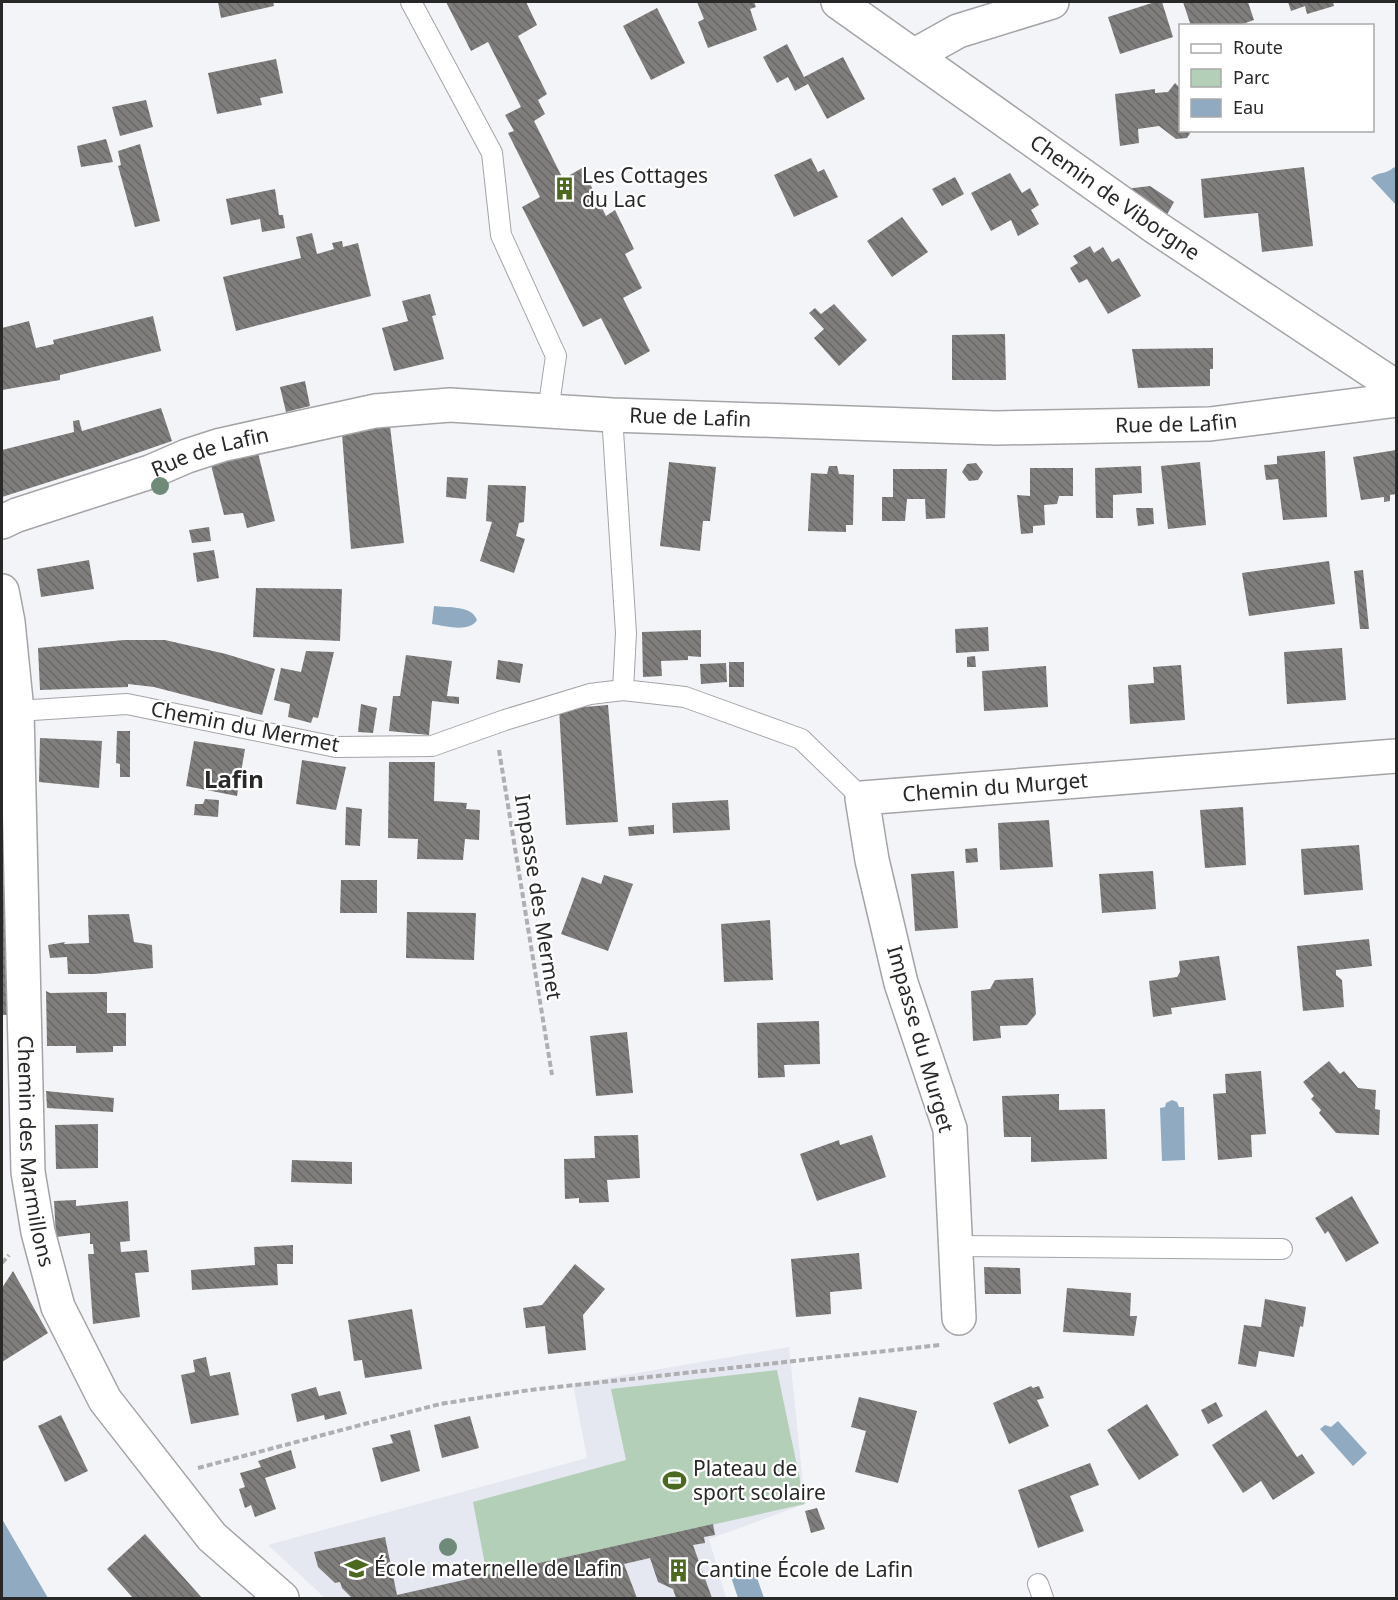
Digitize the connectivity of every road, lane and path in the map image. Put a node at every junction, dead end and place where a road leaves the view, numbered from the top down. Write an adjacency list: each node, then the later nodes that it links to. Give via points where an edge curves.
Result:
1 (411, 2): 7 (lane, via 492,153 501,235 556,356)
2 (838, 2): 4 (street, Chemin de Viborgne)
3 (1052, 2): 4 (street, via 958,31)
4 (915, 55): 5 (street, Chemin de Viborgne, via 1158,229)
5 (1396, 387)
6 (1396, 400): 8 (street, Rue de Lafin, via 1210,424 996,428)
7 (548, 411): 8 (street, Rue de Lafin); 9 (street, Rue de Lafin, via 450,405 375,411 221,445)
8 (612, 415): 11 (lane, via 626,633)
9 (2, 522)
10 (2, 591): 12 (street, Chemin des Marmillons)
11 (623, 690): 13 (lane, Chemin du Mermet, via 590,694); 15 (lane, via 685,698 801,740)
12 (16, 711): 13 (lane, Chemin du Mermet, via 127,704 336,747 432,746); 20 (street, Chemin des Marmillons, via 28,1172 38,1232 58,1307 105,1400)
13 (495, 723): 16 (path, Impasse des Mermet)
14 (1396, 756): 15 (street, Chemin du Murget)
15 (862, 798): 17 (street, Impasse du Murget, via 872,860 901,983 950,1129)
16 (552, 1075)
17 (955, 1246): 18 (lane); 19 (street, Impasse du Murget)
18 (1282, 1249)
19 (959, 1318): 20 (path, via 958,1343 530,1390 440,1404)
20 (165, 1477): 21 (street, Chemin des Marmillons, via 212,1537)
21 (282, 1599)

